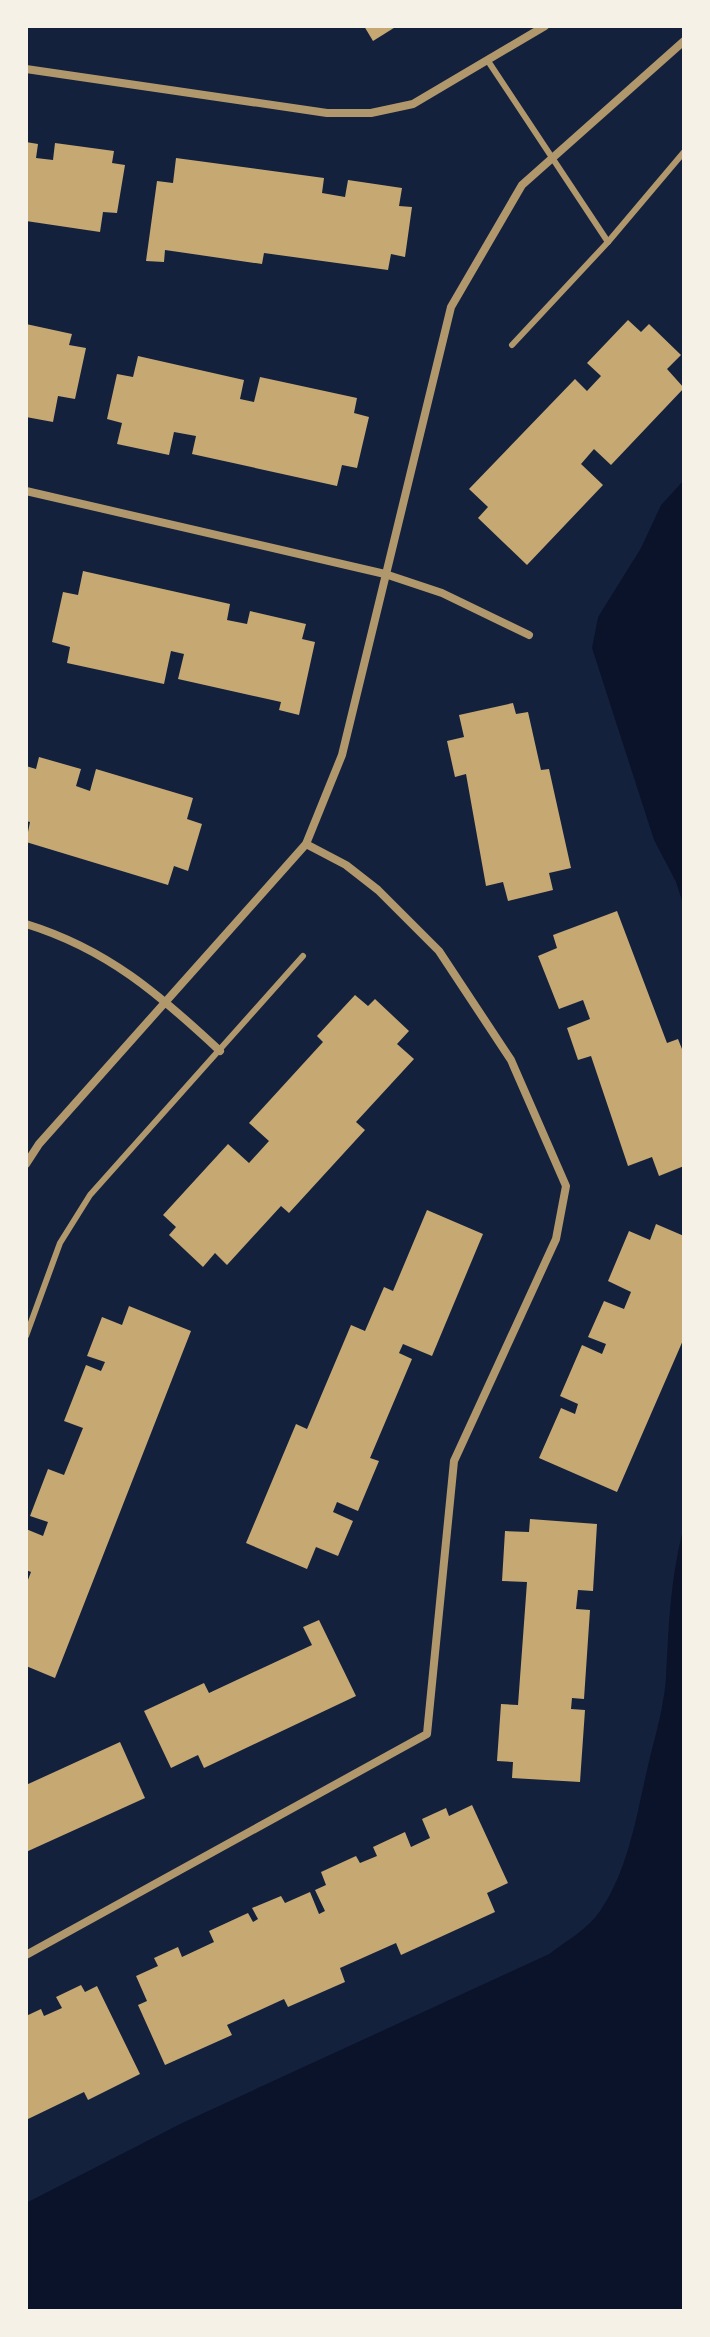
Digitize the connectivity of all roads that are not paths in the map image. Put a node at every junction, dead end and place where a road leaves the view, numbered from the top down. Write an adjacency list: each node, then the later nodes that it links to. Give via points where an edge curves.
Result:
1 (545, 26): 3 (street)
2 (684, 41): 6 (street)
3 (488, 61): 4 (street, via 413,104 371,113 327,113); 6 (lane)
4 (26, 69)
5 (684, 152): 7 (lane)
6 (553, 155): 7 (lane); 10 (street, via 522,185 451,307)
7 (608, 242): 8 (lane)
8 (512, 345)
9 (26, 491): 10 (street)
10 (385, 574): 11 (street, via 442,593); 12 (street, via 342,755)
11 (529, 635)
12 (306, 844): 15 (street); 19 (street, via 378,890 439,951 511,1060 566,1186 556,1239 454,1461 427,1734)
13 (26, 924): 15 (street, via 115,962)
14 (303, 956): 16 (lane)
15 (166, 1001): 16 (street); 17 (street)
16 (220, 1051): 18 (lane, via 90,1195 60,1243)
17 (26, 1164)
18 (26, 1336)
19 (26, 1955)

